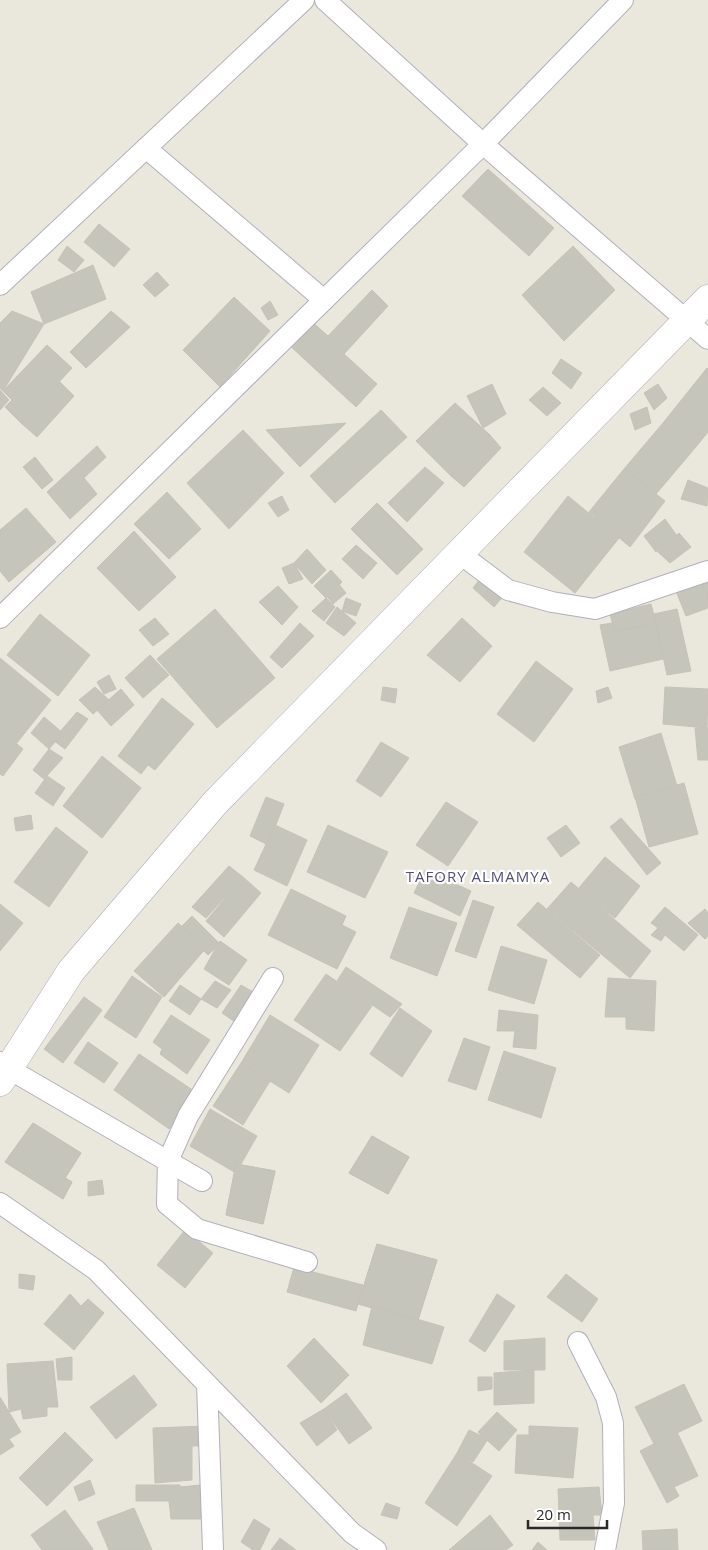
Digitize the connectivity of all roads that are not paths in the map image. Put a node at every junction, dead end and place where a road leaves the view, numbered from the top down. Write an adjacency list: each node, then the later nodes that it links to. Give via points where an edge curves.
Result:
1 (304, 0): 5 (street)
2 (325, 0): 4 (street)
3 (623, 0): 4 (street)
4 (483, 144): 8 (street); 9 (street)
5 (146, 148): 6 (street); 8 (street)
6 (0, 285)
7 (708, 299): 9 (main road)
8 (324, 300): 13 (street)
9 (687, 320): 10 (street); 11 (main road)
10 (708, 339)
11 (459, 553): 12 (street, via 508,590 595,609); 15 (main road, via 215,803 71,972)
12 (708, 571)
13 (0, 618)
14 (273, 978): 16 (street, via 188,1116)
15 (3, 1071): 16 (street)
16 (168, 1161): 17 (street); 19 (street, via 167,1204 197,1229)
17 (202, 1181)
18 (0, 1203): 21 (street, via 96,1270)
19 (307, 1262)
20 (578, 1342): 24 (street, via 606,1396 613,1423 614,1503)
21 (208, 1384): 22 (street); 23 (street, via 352,1533)
22 (213, 1550)
23 (376, 1550)
24 (604, 1550)

